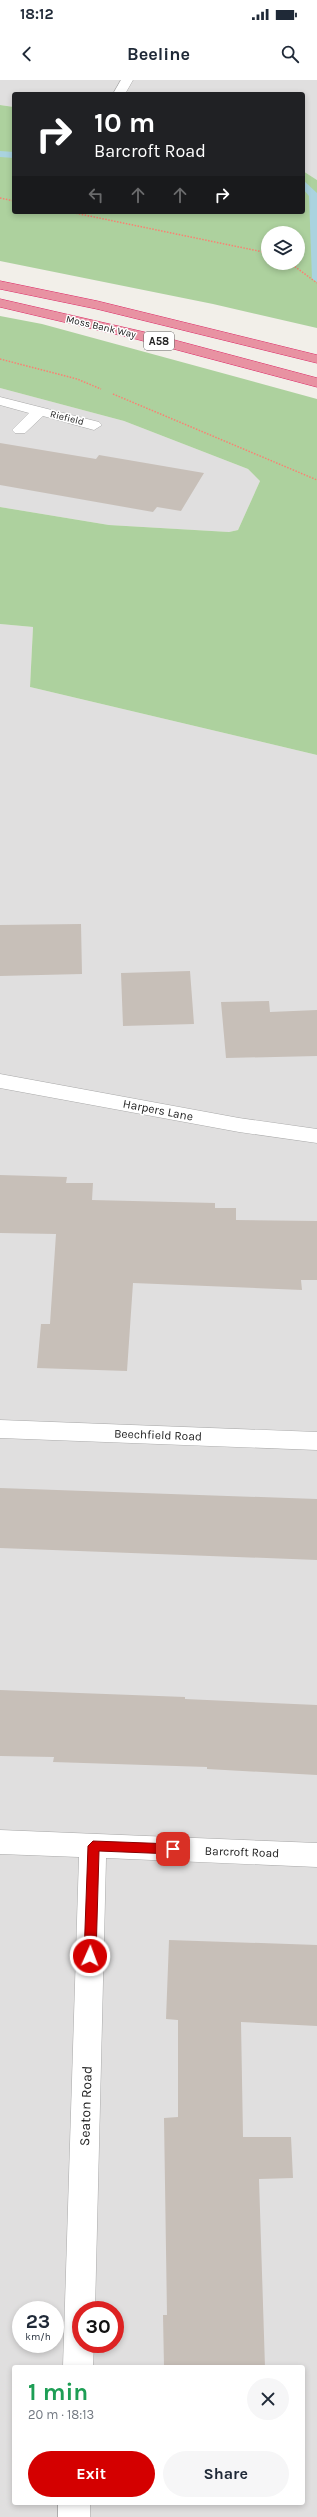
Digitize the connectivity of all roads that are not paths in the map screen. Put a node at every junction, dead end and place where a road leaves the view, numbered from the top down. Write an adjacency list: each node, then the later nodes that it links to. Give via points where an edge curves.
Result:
1 (127, 80): 2 (street)
2 (120, 92)
3 (0, 285): 5 (highway, Moss Bank Way / A58, via 96,305)
4 (0, 303): 6 (highway, Moss Bank Way / A58, via 139,335)
5 (317, 359)
6 (317, 383)
7 (0, 401): 8 (street, Riefield)
8 (40, 411): 9 (street, Riefield); 10 (street, Riefield)
9 (94, 425)
10 (20, 430)
11 (0, 1081): 12 (street, Harpers Lane, via 238,1125)
12 (317, 1136)
13 (0, 1429): 14 (street, Beechfield Road)
14 (317, 1441)
15 (0, 1842): 16 (street, Barcroft Road)
16 (93, 1846): 17 (street, Barcroft Road); 18 (street, Seaton Road)
17 (317, 1855)
18 (78, 2365)
19 (74, 2505): 20 (street)
20 (74, 2517)

